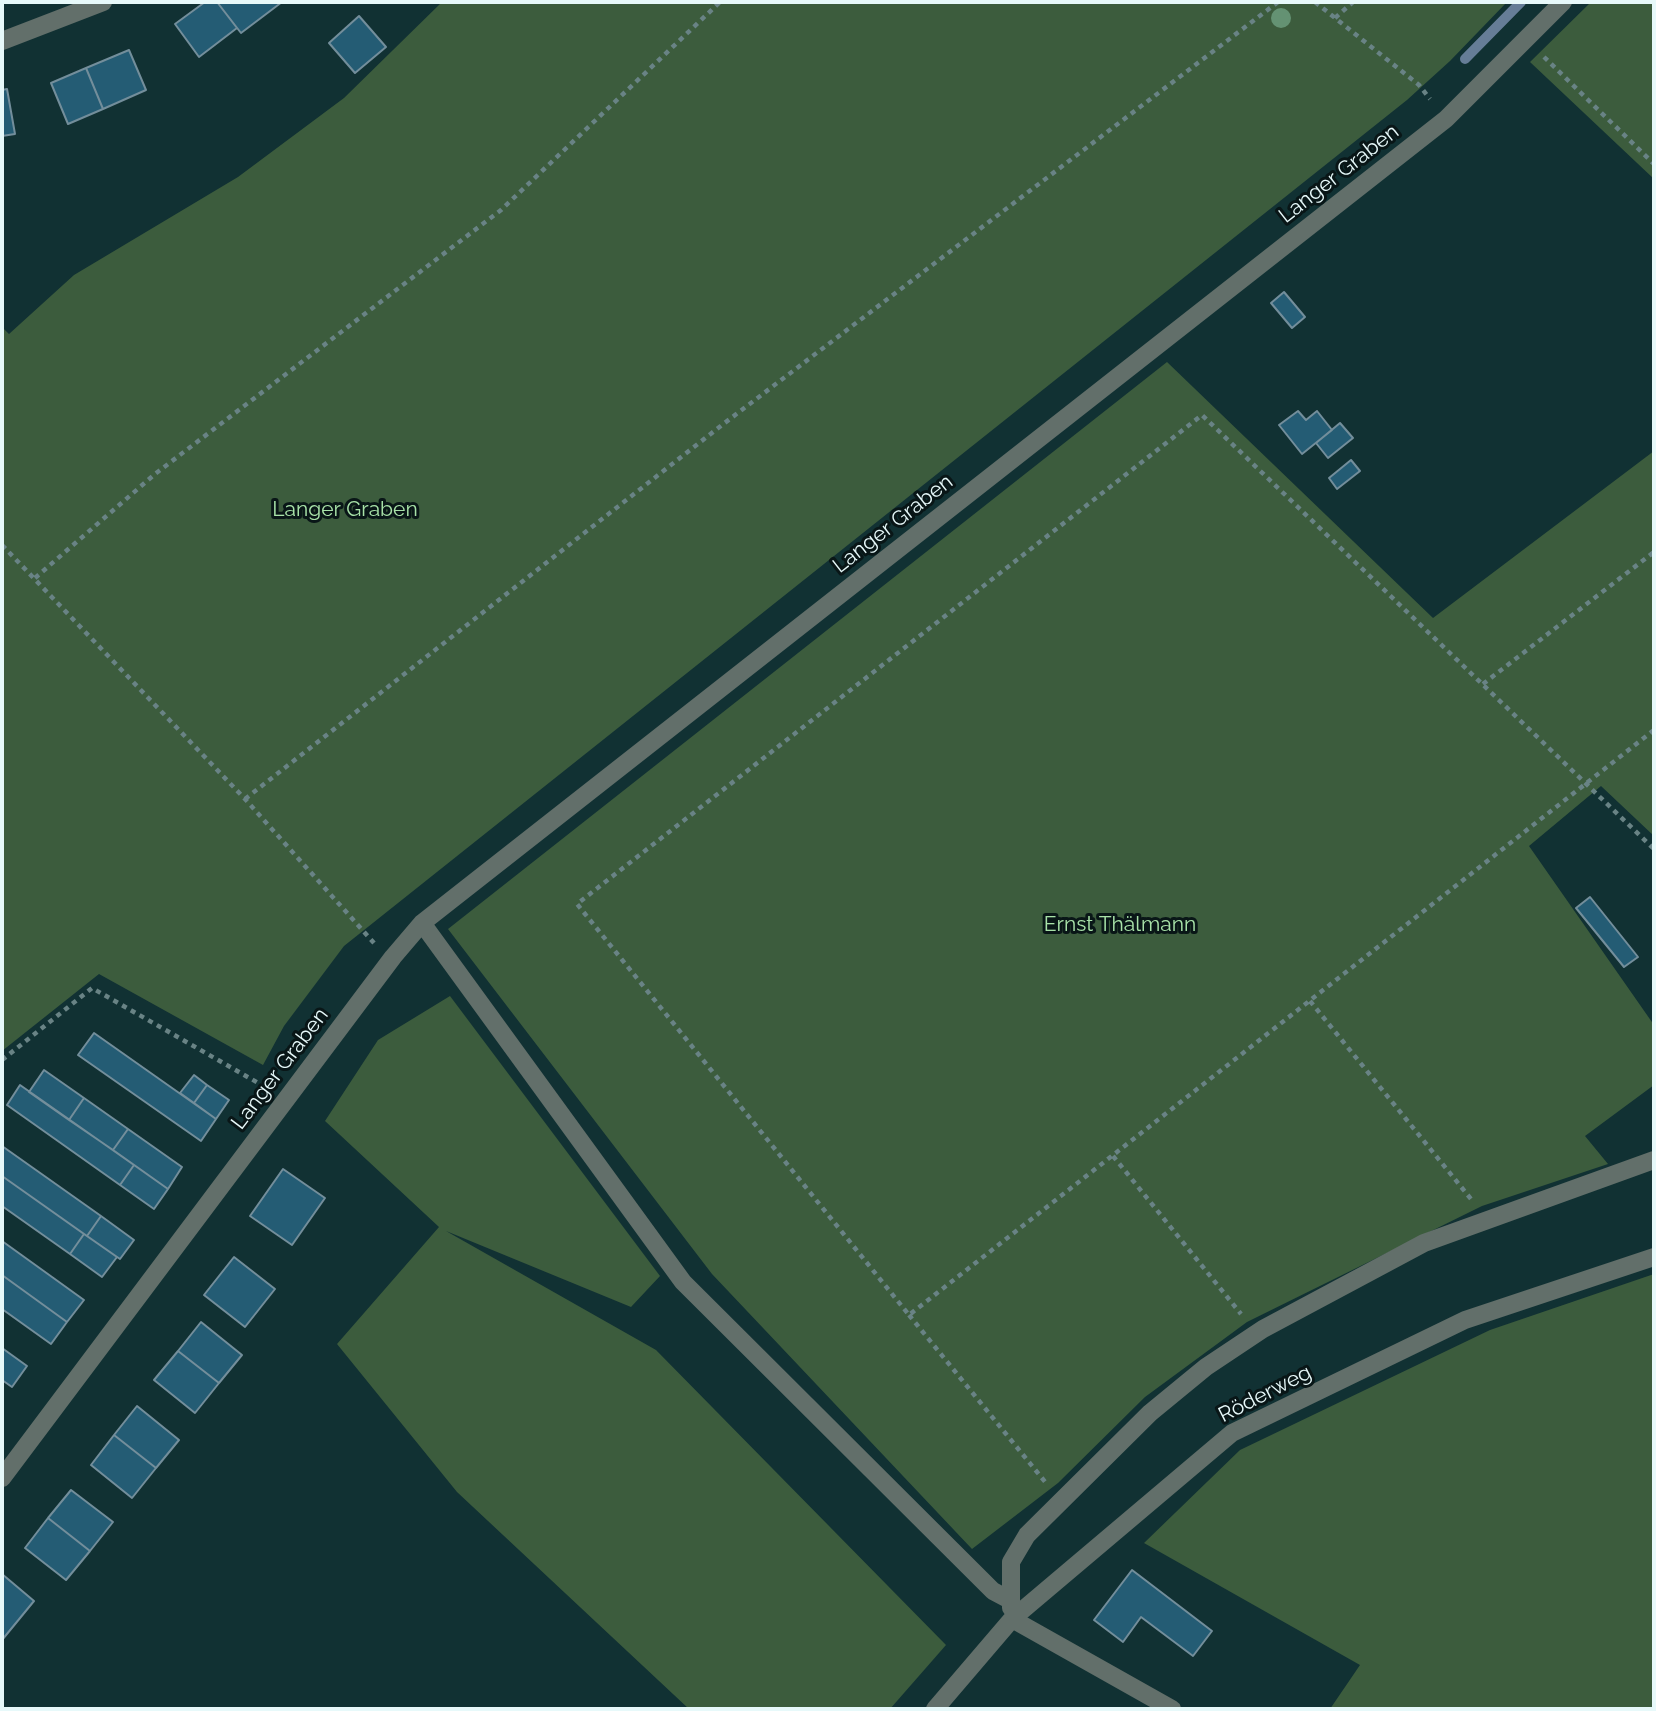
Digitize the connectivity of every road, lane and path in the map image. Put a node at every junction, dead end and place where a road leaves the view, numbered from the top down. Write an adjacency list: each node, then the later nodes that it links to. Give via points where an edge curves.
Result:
1 (103, 2): 9 (street)
2 (720, 2): 14 (path, via 501,210 155,474)
3 (1278, 2): 18 (path, via 733,417)
4 (1315, 2): 7 (path)
5 (1353, 2): 7 (path)
6 (1563, 2): 8 (street, Langer Graben)
7 (1335, 18): 10 (path, via 1419,85)
8 (1526, 39): 10 (street, Langer Graben); 11 (path)
9 (2, 41)
10 (1446, 119): 20 (street, Langer Graben)
11 (1654, 164)
12 (2, 545): 14 (path)
13 (1654, 552): 15 (path)
14 (35, 578): 18 (path)
15 (1483, 684): 17 (path); 29 (path, via 1202,415 577,904)
16 (1654, 730): 17 (path)
17 (1587, 783): 19 (path); 22 (path)
18 (245, 799): 21 (path, via 365,935)
19 (1654, 849)
20 (422, 923): 21 (street, Langer Graben); 33 (street, via 683,1282 993,1591)
21 (393, 957): 24 (street, Langer Graben)
22 (1310, 1001): 25 (path); 27 (path)
23 (2, 1060): 24 (path, via 92,988)
24 (286, 1099): 31 (street, Langer Graben)
25 (1112, 1156): 29 (path); 30 (path)
26 (1654, 1160): 27 (street)
27 (1487, 1219): 30 (street, via 1382,1264)
28 (1654, 1256): 34 (street, Röderweg, via 1465,1320 1232,1433)
29 (909, 1315): 32 (path)
30 (1257, 1334): 32 (street, via 1206,1367 1150,1413)
31 (2, 1478)
32 (1061, 1502): 33 (street, via 1027,1535 1011,1562)
33 (1010, 1600): 34 (street)
34 (1012, 1619): 35 (street, Röderweg); 36 (street)
35 (935, 1709)
36 (1172, 1709)

